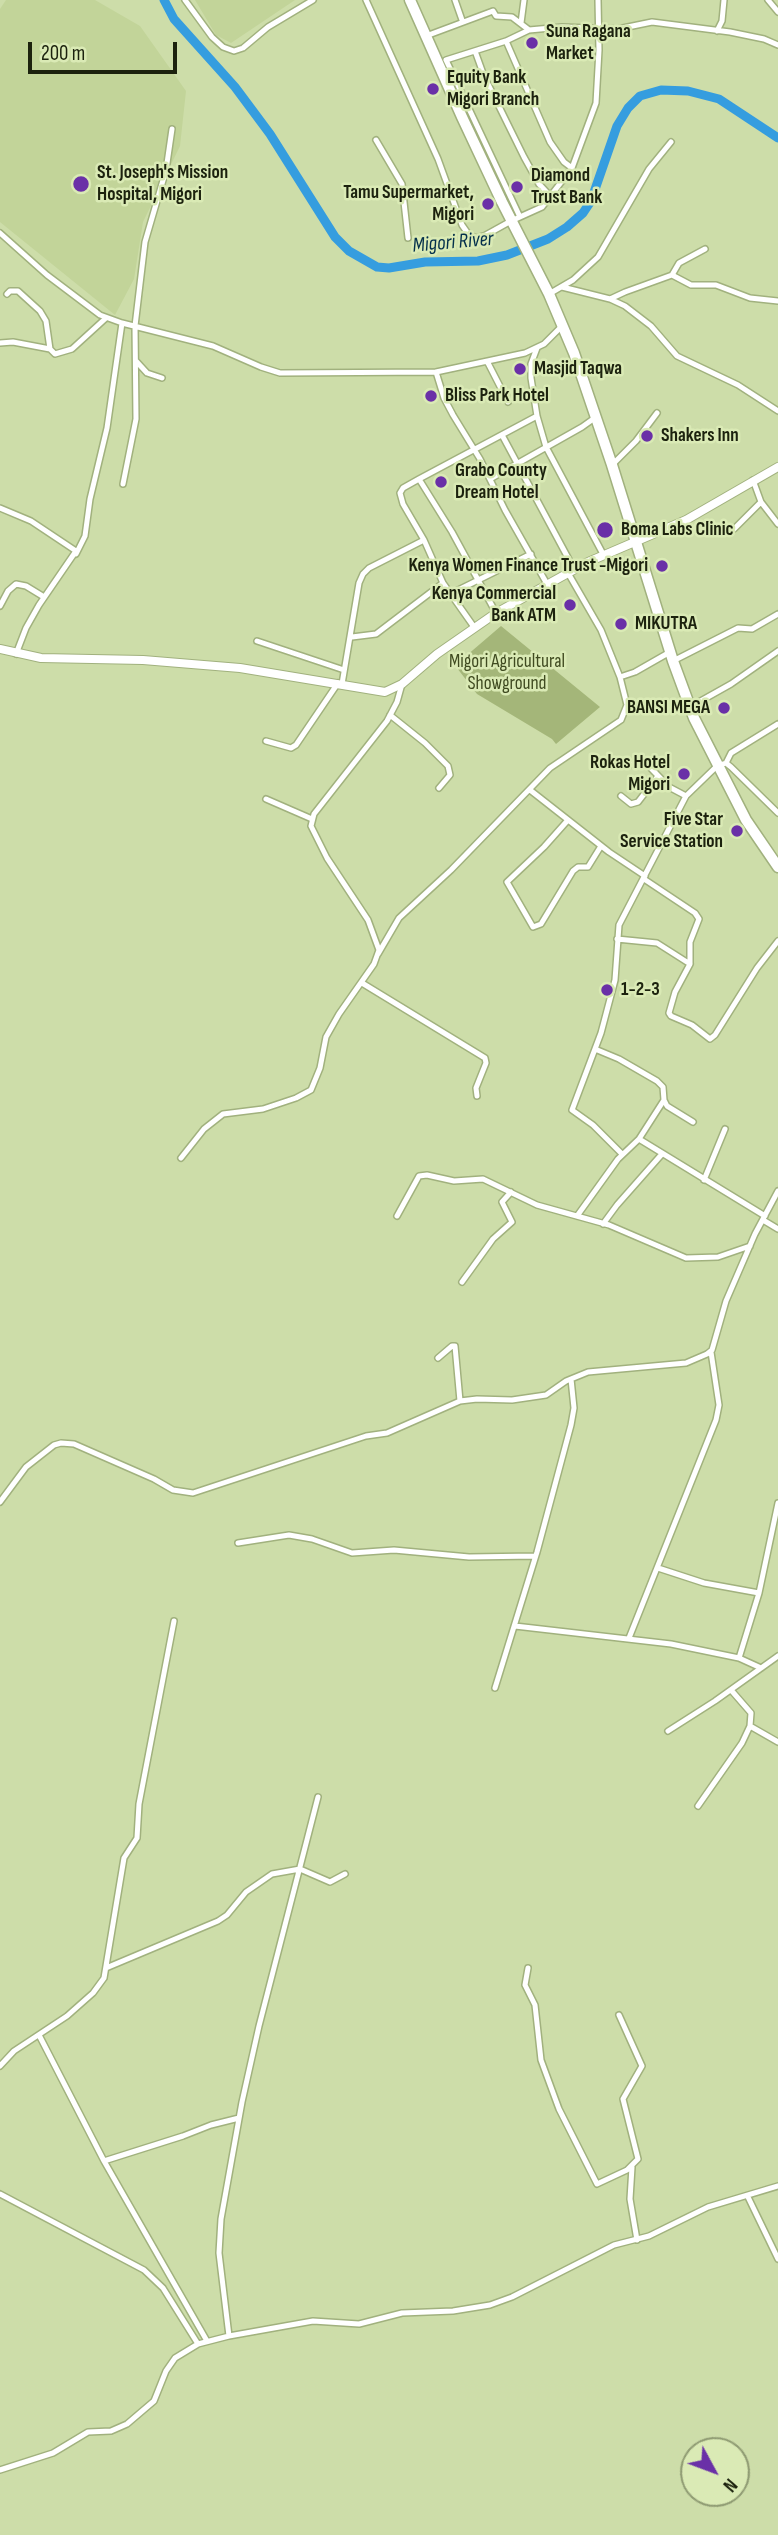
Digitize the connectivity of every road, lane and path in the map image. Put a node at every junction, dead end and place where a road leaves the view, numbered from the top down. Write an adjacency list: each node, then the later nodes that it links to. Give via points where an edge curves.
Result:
1 (186, 0): 2 (street, via 212,37 234,51)
2 (313, 0)
3 (366, 0): 29 (street, via 466,231 480,238)
4 (410, 0): 18 (highway)
5 (454, 0): 13 (street)
6 (492, 0): 11 (street)
7 (524, 0): 14 (street)
8 (598, 0): 15 (street)
9 (724, 0): 17 (street)
10 (768, 0): 12 (street)
11 (493, 11): 13 (street); 14 (street)
12 (778, 12)
13 (462, 20): 18 (street)
14 (521, 23): 16 (street)
15 (598, 29): 16 (street); 17 (street, via 652,22); 27 (street, via 596,103)
16 (528, 30): 20 (street)
17 (717, 32): 21 (street)
18 (426, 36): 23 (highway)
19 (778, 37): 21 (street)
20 (506, 41): 22 (street); 27 (street, via 550,142)
21 (775, 44)
22 (475, 51): 23 (street); 28 (street, via 520,149)
23 (441, 61): 29 (highway)
24 (172, 129): 42 (street, via 170,155 147,230)
25 (376, 140): 31 (street, via 402,184)
26 (671, 142): 34 (street, via 649,169 598,257)
27 (572, 167): 28 (street)
28 (551, 197): 29 (street, via 542,207)
29 (516, 219): 35 (highway, via 519,236)
30 (0, 233): 39 (street)
31 (408, 238)
32 (705, 249): 33 (street, via 680,263)
33 (672, 275): 37 (street); 38 (street, via 691,285 716,285 761,301)
34 (562, 287): 35 (street); 37 (street)
35 (550, 294): 41 (highway)
36 (6, 295): 45 (street, via 18,291 43,315)
37 (610, 299): 53 (street, via 645,320 677,356 738,385)
38 (778, 301)
39 (106, 318): 40 (street); 45 (street, via 67,352 55,354)
40 (122, 323): 42 (street); 73 (street, via 107,428 85,536)
41 (563, 325): 44 (street); 56 (highway)
42 (135, 326): 46 (street); 48 (street, via 213,346 281,373)
43 (0, 343): 45 (street)
44 (537, 348): 47 (street); 55 (street, via 530,371)
45 (50, 349)
46 (136, 361): 49 (street); 50 (street)
47 (488, 363): 48 (street); 52 (street)
48 (436, 372): 59 (street, via 444,398)
49 (147, 373): 50 (street); 51 (street)
50 (136, 378): 66 (street, via 136,419)
51 (162, 378)
52 (508, 402)
53 (778, 411)
54 (657, 413): 61 (street)
55 (537, 416): 57 (street); 58 (street)
56 (597, 416): 58 (street); 61 (highway)
57 (502, 435): 59 (street); 60 (street)
58 (546, 446): 60 (street); 75 (street)
59 (474, 449): 63 (street); 64 (street)
60 (517, 463): 64 (street); 76 (street)
61 (612, 465): 72 (highway)
62 (778, 467): 65 (street)
63 (419, 479): 71 (street, via 400,495); 77 (street)
64 (489, 479): 74 (street)
65 (753, 481): 67 (street); 72 (street, via 686,520)
66 (122, 484)
67 (761, 502): 69 (street); 70 (street)
68 (0, 508): 73 (street, via 31,521 74,548)
69 (778, 524)
70 (734, 529)
71 (424, 540): 78 (street); 86 (street, via 366,570 359,583)
72 (635, 542): 75 (street); 91 (highway)
73 (76, 554): 81 (street)
74 (531, 554): 77 (street); 79 (street)
75 (603, 554): 76 (street)
76 (571, 571): 79 (street); 93 (street)
77 (478, 580): 80 (street); 83 (street)
78 (443, 583): 80 (street); 86 (street, via 376,634)
79 (547, 584): 83 (street)
80 (450, 594): 85 (street)
81 (44, 597): 82 (street, via 16,584); 90 (street)
82 (0, 606)
83 (496, 614): 85 (street)
84 (778, 614): 91 (street, via 747,631 738,628)
85 (474, 627): 95 (street)
86 (352, 637): 92 (street)
87 (257, 641): 92 (street)
88 (0, 649): 90 (street)
89 (778, 651): 96 (street)
90 (16, 654): 94 (street, via 189,663)
91 (671, 656): 93 (street); 96 (highway)
92 (344, 670): 94 (street)
93 (620, 677): 104 (street, via 627,705 621,720 556,762)
94 (340, 683): 95 (street, via 379,692); 99 (street, via 296,745 291,748)
95 (402, 684): 97 (street)
96 (690, 707): 101 (highway)
97 (390, 715): 103 (street, via 450,769); 109 (street)
98 (778, 724): 101 (street, via 731,753)
99 (266, 741)
100 (632, 764): 102 (street, via 641,758)
101 (722, 765): 106 (street); 108 (street); 112 (highway, via 746,820)
102 (658, 776): 105 (street, via 638,802 631,804); 106 (street)
103 (439, 788)
104 (530, 790): 110 (street); 116 (street, via 400,918)
105 (621, 796)
106 (686, 796): 113 (street)
107 (266, 799): 109 (street)
108 (778, 813)
109 (312, 819): 116 (street, via 318,842 365,913)
110 (568, 820): 111 (street); 111 (street, via 508,882 533,927 541,924 573,871 588,867)
111 (601, 846): 113 (street)
112 (778, 867)
113 (644, 878): 114 (street, via 619,925); 117 (street, via 698,916)
114 (617, 939): 117 (street, via 657,943); 119 (street, via 615,980)
115 (778, 941): 117 (street, via 712,1039 669,1013)
116 (378, 954): 118 (street)
117 (690, 964)
118 (362, 983): 120 (street, via 485,1058); 127 (street, via 326,1037 311,1090 263,1109 223,1114)
119 (595, 1049): 121 (street, via 657,1081 663,1087); 125 (street, via 572,1112 590,1122)
120 (477, 1096)
121 (664, 1100): 122 (street); 124 (street)
122 (693, 1122)
123 (725, 1129): 128 (street)
124 (639, 1139): 125 (street); 126 (street)
125 (622, 1154): 132 (street)
126 (662, 1154): 128 (street); 134 (street)
127 (181, 1158)
128 (704, 1180): 133 (street)
129 (778, 1191): 133 (street)
130 (511, 1192): 131 (street, via 489,1180 454,1181 422,1175 415,1179); 132 (street); 137 (street, via 502,1202 512,1222 493,1239)
131 (397, 1216)
132 (577, 1216): 134 (street)
133 (764, 1218): 135 (street); 136 (street)
134 (603, 1224): 136 (street, via 692,1259 718,1257)
135 (778, 1228)
136 (750, 1246): 138 (street)
137 (462, 1282)
138 (710, 1352): 140 (street, via 686,1363 594,1371); 146 (street, via 718,1414)
139 (438, 1358): 141 (street, via 456,1346)
140 (571, 1379): 141 (street, via 546,1395); 145 (street, via 573,1415)
141 (460, 1401): 142 (street, via 394,1430 193,1493 173,1490 75,1444 61,1443 26,1466)
142 (0, 1502)
143 (778, 1503): 147 (street)
144 (238, 1543): 145 (street, via 289,1535 352,1552)
145 (535, 1556): 149 (street)
146 (658, 1567): 147 (street, via 704,1583); 150 (street)
147 (759, 1593): 152 (street)
148 (174, 1620): 163 (street, via 139,1804 137,1838 124,1858)
149 (515, 1626): 150 (street); 154 (street)
150 (629, 1638): 152 (street)
151 (778, 1656): 153 (street)
152 (739, 1658): 153 (street)
153 (761, 1668): 155 (street)
154 (495, 1688)
155 (731, 1690): 156 (street, via 751,1713); 157 (street)
156 (750, 1727): 158 (street); 160 (street)
157 (668, 1731)
158 (778, 1742)
159 (318, 1797): 161 (street)
160 (698, 1806)
161 (300, 1869): 162 (street, via 330,1882); 163 (street, via 281,1871 254,1885 218,1921); 168 (street)
162 (345, 1874)
163 (106, 1968): 166 (street, via 93,1993)
164 (528, 1968): 170 (street, via 525,1985 535,2005 541,2060 594,2181 600,2184)
165 (619, 2015): 170 (street, via 642,2066 623,2099 638,2159)
166 (39, 2035): 167 (street); 169 (street)
167 (0, 2066)
168 (239, 2118): 169 (street); 176 (street, via 218,2244)
169 (104, 2161): 177 (street)
170 (632, 2167): 174 (street, via 630,2199)
171 (778, 2186): 173 (street)
172 (0, 2194): 178 (street, via 144,2270 163,2288)
173 (748, 2197): 174 (street, via 708,2207); 175 (street)
174 (636, 2240): 176 (street, via 606,2249 490,2305 402,2312 359,2323 313,2321)
175 (778, 2259)
176 (229, 2336): 177 (street)
177 (207, 2341): 178 (street)
178 (198, 2344): 179 (street, via 175,2358 154,2401 127,2424 111,2431 88,2432 53,2452)
179 (0, 2470)

